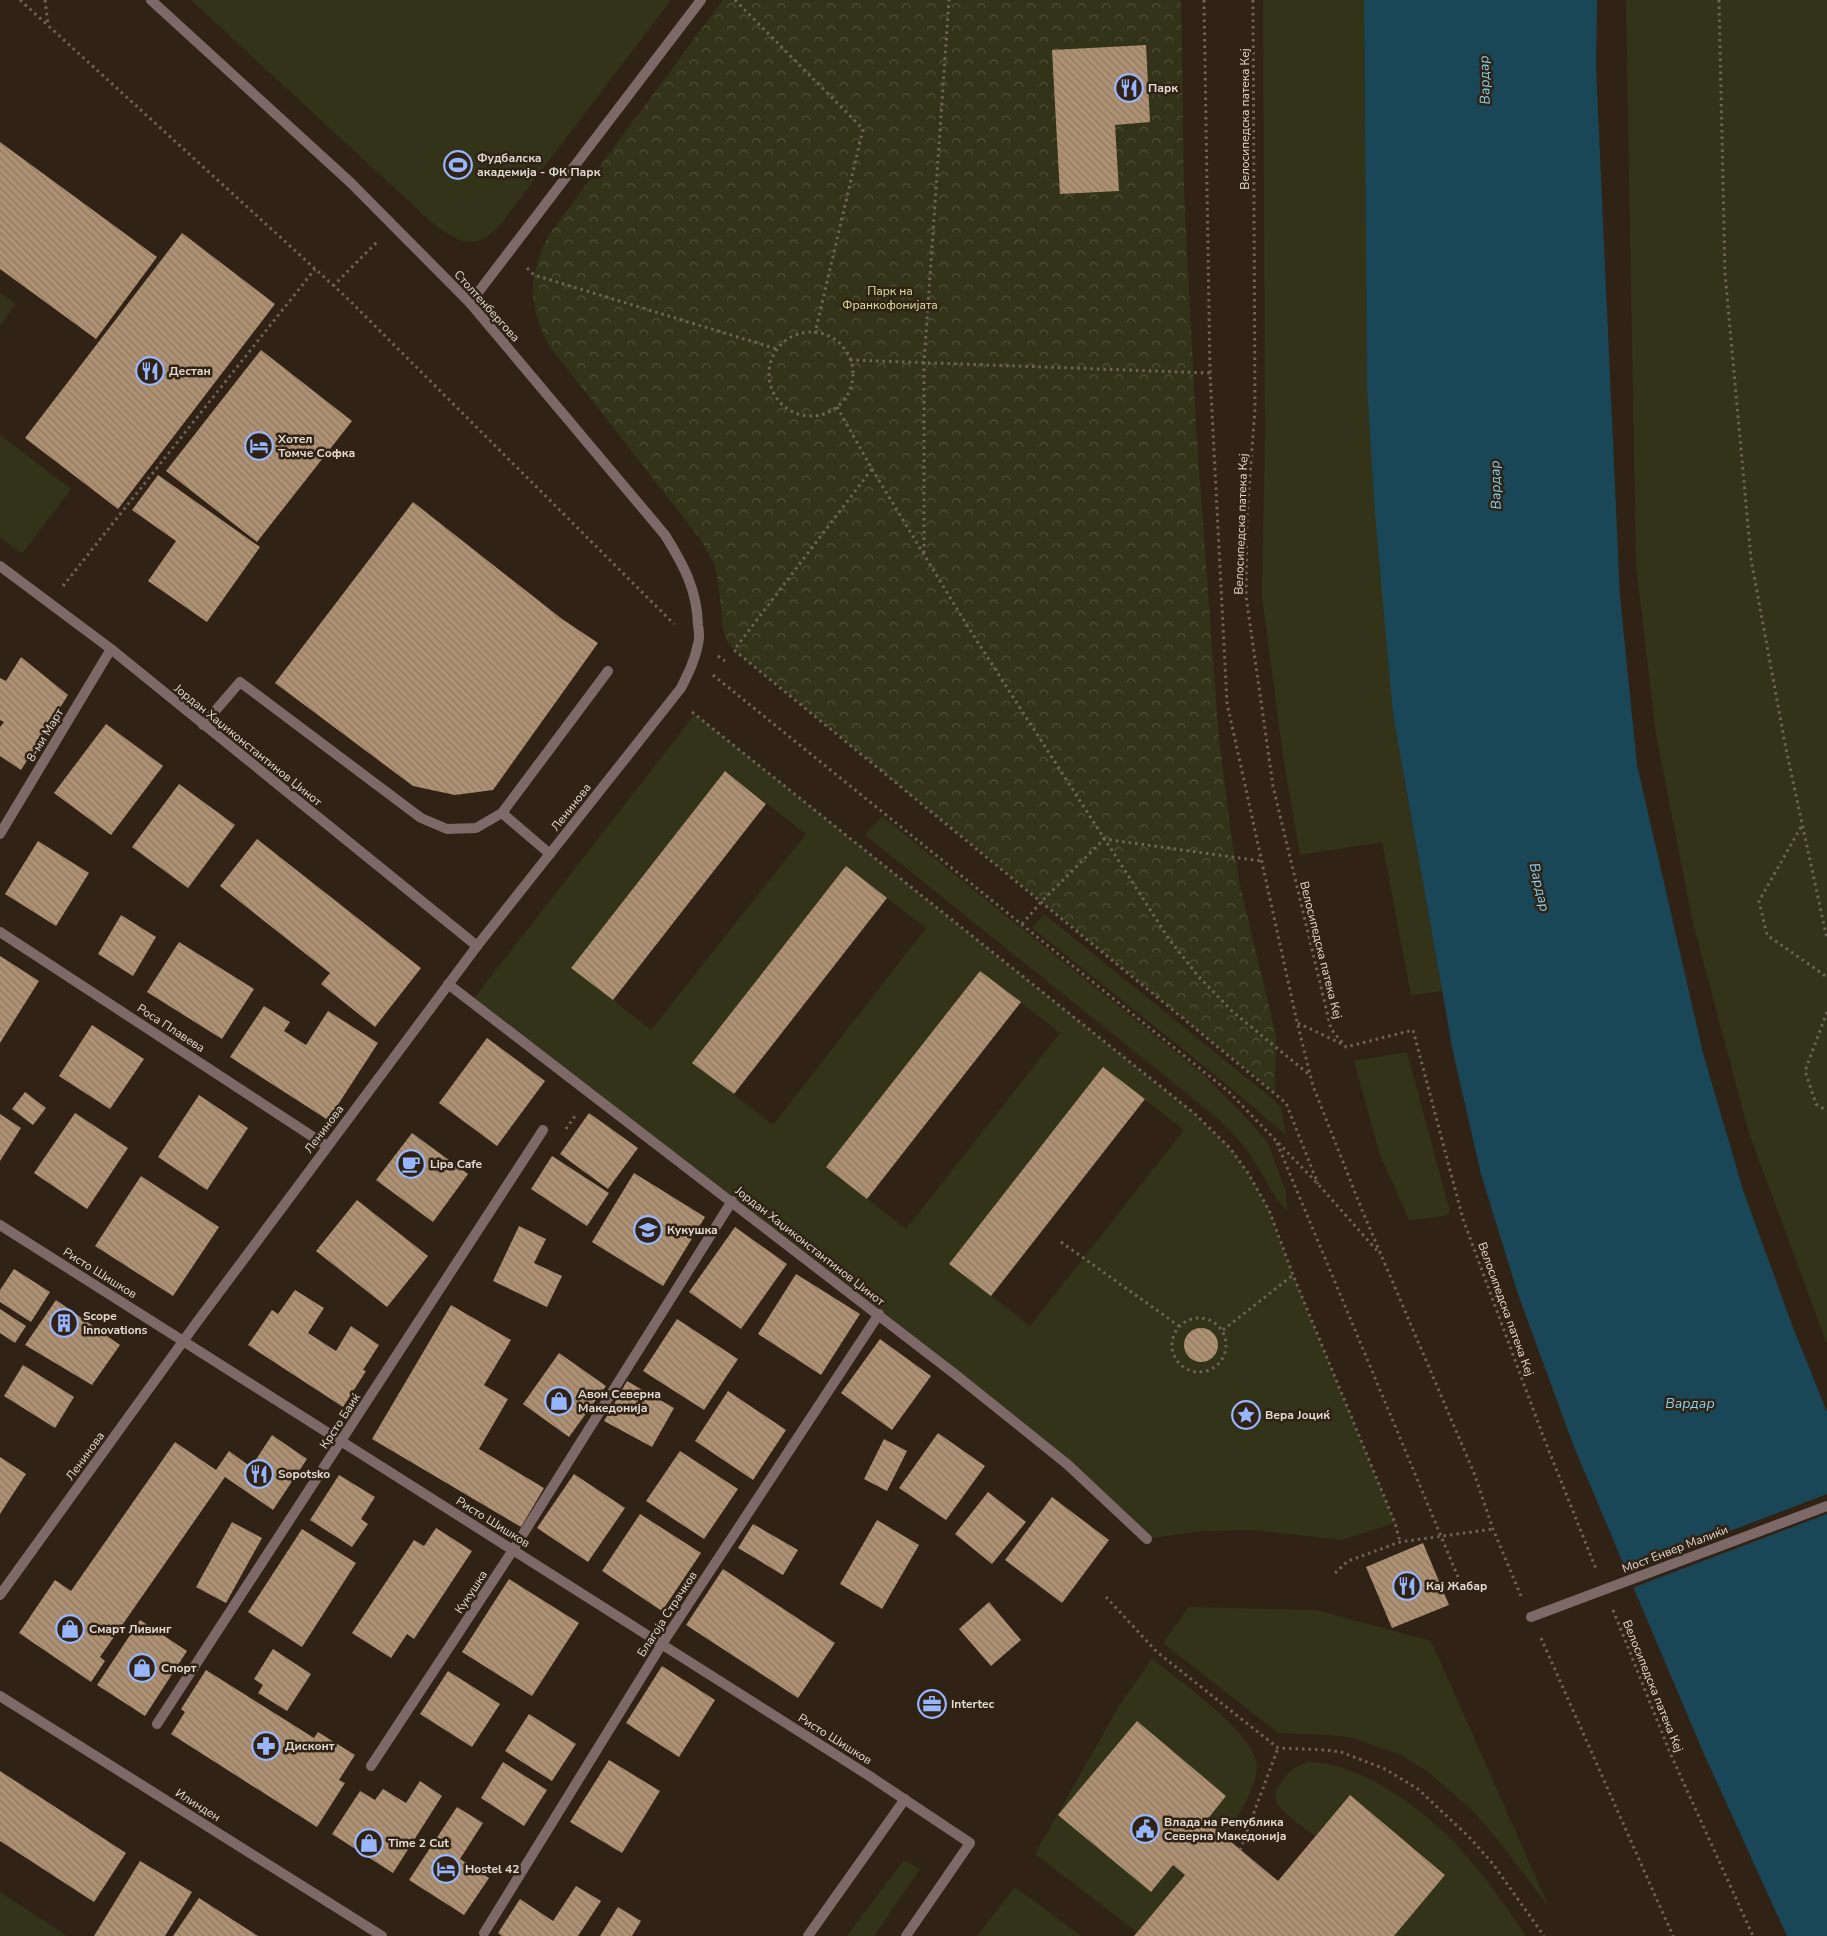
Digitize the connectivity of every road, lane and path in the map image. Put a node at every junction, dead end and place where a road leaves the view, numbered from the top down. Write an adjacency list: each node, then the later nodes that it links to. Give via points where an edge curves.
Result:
1 (20, 0): 10 (path)
2 (45, 0): 10 (path)
3 (152, 0): 11 (street, Столтенбергова)
4 (701, 0): 15 (street)
5 (735, 0): 16 (path, via 863,129)
6 (949, 0): 19 (path)
7 (1204, 0): 20 (path)
8 (1253, 0): 48 (path, Велосипедска патека Кеј, via 1255,408 1247,515 1246,596 1273,786 1331,1029)
9 (1719, 0): 34 (path, via 1724,273 1751,559)
10 (48, 24): 12 (path)
11 (394, 225): 14 (path); 15 (street, Столтенбергова)
12 (315, 269): 14 (path); 25 (path)
13 (534, 275): 17 (path)
14 (333, 286): 26 (path)
15 (470, 303): 30 (street, Столтенбергова, via 664,535 680,560 694,589 699,642)
16 (815, 332): 17 (path, via 787,339); 18 (path, via 829,336 841,345)
17 (777, 349): 21 (path, via 771,362 771,388 787,408 812,416)
18 (850, 360): 19 (path); 21 (path, via 853,370 851,385)
19 (924, 363): 20 (path); 23 (path)
20 (1210, 373): 38 (path, via 1227,703)
21 (837, 407): 22 (path)
22 (872, 469): 23 (path); 39 (path, via 734,650)
23 (924, 554): 36 (path)
24 (0, 566): 25 (street, Јордан Хаџиконстантинов Џинот)
25 (50, 603): 27 (street, Јордан Хаџиконстантинов Џинот)
26 (669, 620)
27 (111, 649): 32 (street, Јордан Хаџиконстантинов Џинот); 35 (street, 8-ми Март)
28 (608, 670): 33 (street)
29 (714, 675): 40 (path)
30 (681, 688): 37 (street, Ленинова)
31 (687, 708): 60 (path, via 1195,1114 1230,1148 1248,1173 1269,1210)
32 (203, 725): 33 (street, via 240,682 421,818 447,829 476,828); 43 (street, Јордан Хаџиконстантинов Џинот)
33 (502, 813): 37 (street)
34 (1801, 827): 42 (path); 44 (path, via 1759,901 1768,935)
35 (0, 834)
36 (1104, 839): 38 (path); 39 (path); 49 (path, via 1169,939 1198,976 1233,1012)
37 (550, 854): 43 (street, Ленинова)
38 (1261, 860): 47 (path)
39 (1041, 902): 40 (path); 55 (path, via 1286,1103)
40 (1022, 924): 53 (path, via 1229,1092)
41 (0, 932): 54 (street, Роса Плавева)
42 (1827, 939)
43 (477, 946): 45 (street, Ленинова)
44 (1827, 977)
45 (448, 984): 50 (street, Јордан Хаџиконстантинов Џинот); 54 (street, Ленинова)
46 (1827, 1012): 51 (path, via 1805,1071 1816,1104)
47 (1297, 1022): 48 (path); 49 (path)
48 (1346, 1046): 73 (path, Велосипедска патека Кеј, via 1413,1030 1463,1219 1543,1436)
49 (1311, 1076): 59 (path)
50 (592, 1094): 52 (path, via 558,1141); 56 (street, Јордан Хаџиконстантинов Џинот)
51 (1827, 1111)
52 (543, 1130): 65 (street, Крсто Баиќ)
53 (1275, 1140): 55 (path); 68 (path)
54 (327, 1146): 64 (street, Ленинова)
55 (1318, 1184): 59 (path)
56 (732, 1201): 61 (street, Јордан Хаџиконстантинов Џинот); 71 (street, Кукушка)
57 (0, 1224): 64 (street, Ристо Шишков)
58 (1060, 1242): 62 (path)
59 (1382, 1257): 67 (path, via 1474,1473)
60 (1293, 1275): 63 (path); 70 (path)
61 (879, 1314): 69 (street, Јордан Хаџиконстантинов Џинот, via 1067,1464); 79 (street, Благоја Страчков)
62 (1179, 1326): 63 (path, via 1198,1317 1213,1320); 63 (path, via 1171,1344 1175,1358 1184,1368 1198,1372 1212,1369 1223,1359 1228,1345)
63 (1223, 1330)
64 (184, 1341): 65 (street, Ристо Шишков); 75 (street, Ленинова)
65 (342, 1442): 71 (street, Ристо Шишков); 81 (street, Крсто Баиќ)
66 (1827, 1506): 78 (street, Мост Енвер Малиќи)
67 (1493, 1528): 68 (path); 78 (path)
68 (1441, 1536): 70 (path); 74 (path)
69 (1147, 1540)
70 (1400, 1542): 72 (path, via 1348,1561)
71 (513, 1550): 79 (street, Ристо Шишков); 83 (street, Кукушка)
72 (1335, 1573)
73 (1598, 1573)
74 (1458, 1577)
75 (0, 1595)
76 (1106, 1597): 82 (path, via 1157,1652)
77 (1613, 1610): 92 (path, Велосипедска патека Кеј, via 1671,1755)
78 (1531, 1617): 91 (path)
79 (662, 1644): 84 (street, Ристо Шишков); 86 (street, Благоја Страчков)
80 (0, 1696): 87 (street, Илинден)
81 (157, 1724)
82 (1278, 1748): 85 (path); 90 (path, via 1340,1752 1385,1769 1418,1789 1493,1864)
83 (371, 1766)
84 (905, 1799): 88 (street); 89 (street, Ристо Шишков, via 970,1843)
85 (1240, 1850)
86 (484, 1933)
87 (382, 1936)
88 (808, 1936)
89 (906, 1936)
90 (1544, 1936)
91 (1673, 1936)
92 (1753, 1936)

